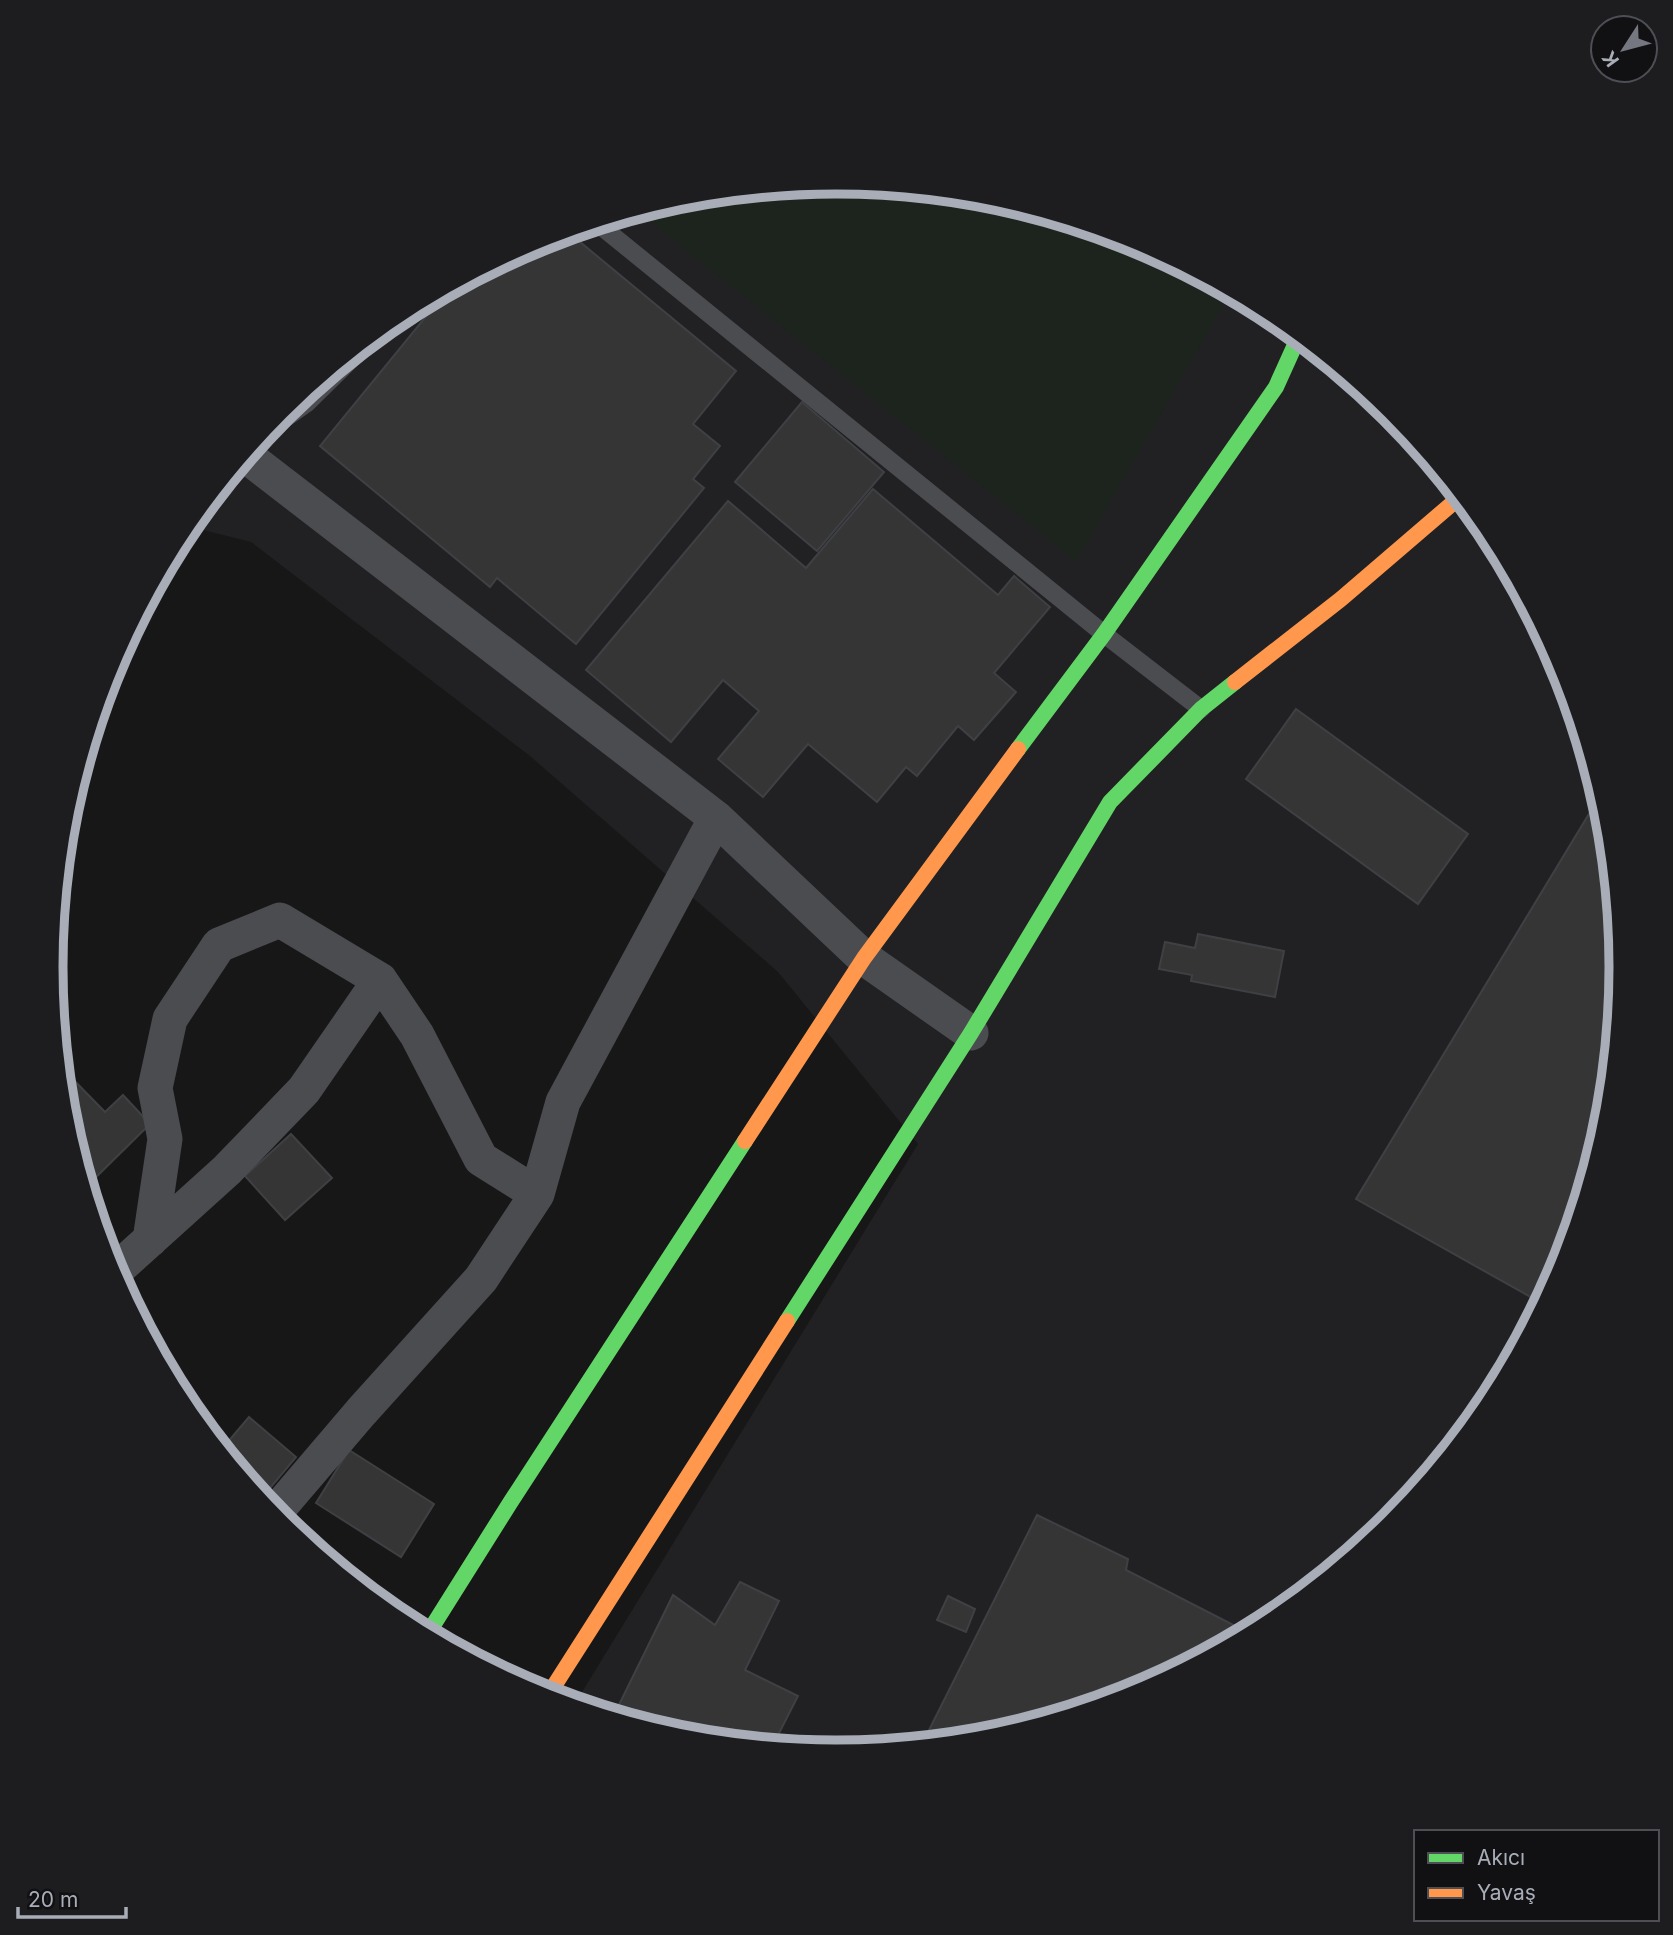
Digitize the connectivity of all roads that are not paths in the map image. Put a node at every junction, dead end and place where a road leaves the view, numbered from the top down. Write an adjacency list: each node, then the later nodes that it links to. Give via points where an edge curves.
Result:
1 (605, 230): 5 (lane)
2 (1295, 345): 5 (street, via 1276,387)
3 (253, 460): 7 (street)
4 (1454, 502): 6 (street)
5 (1104, 634): 6 (lane); 8 (street)
6 (1201, 709): 10 (street, via 1110,802)
7 (716, 818): 8 (street); 11 (street, via 563,1102)
8 (864, 958): 10 (street); 15 (street)
9 (380, 980): 11 (street, via 417,1035 481,1159); 12 (street, via 304,1090 227,1170); 12 (street, via 280,920 219,945 170,1019 155,1088 165,1139)
10 (971, 1033): 16 (street)
11 (537, 1194): 14 (street, via 481,1279)
12 (150, 1240): 13 (street)
13 (122, 1265)
14 (281, 1505)
15 (432, 1626)
16 (553, 1687)

